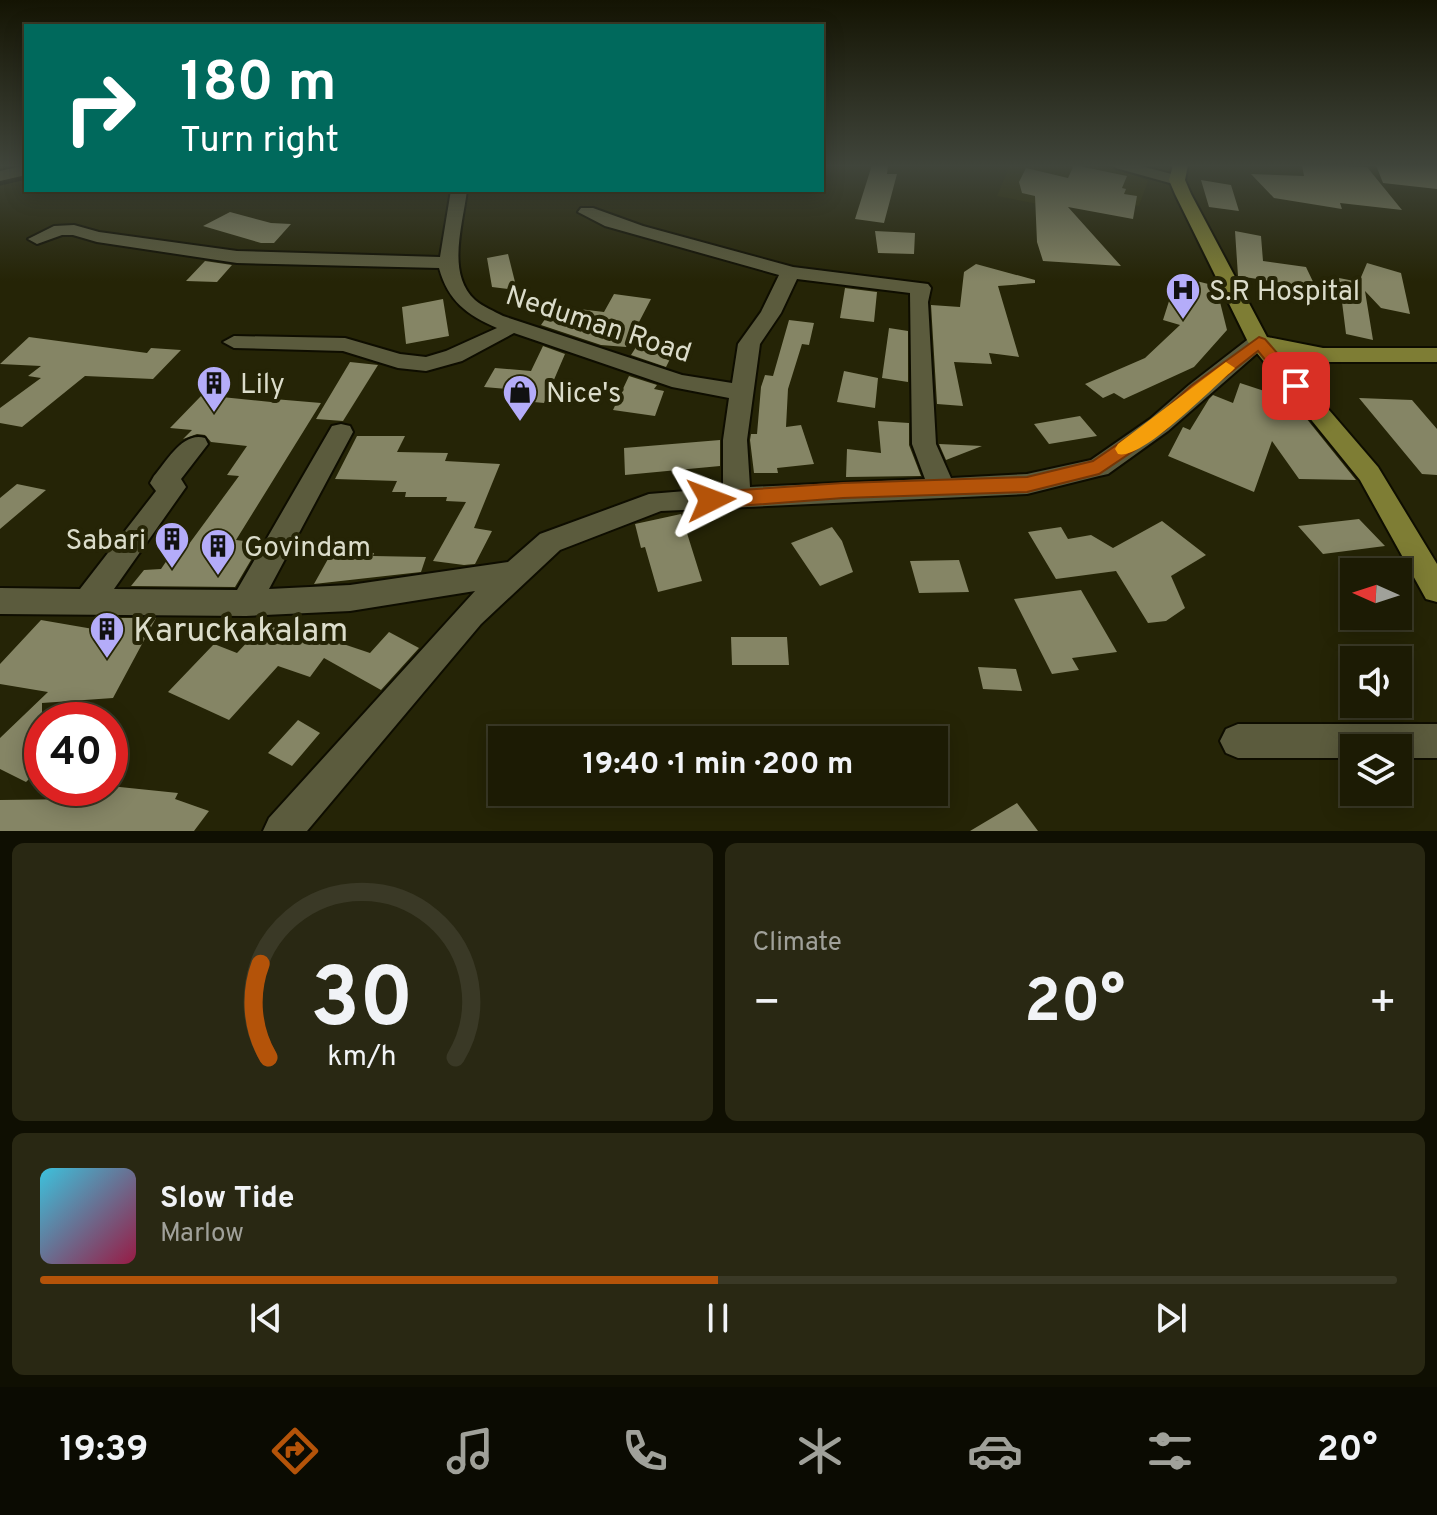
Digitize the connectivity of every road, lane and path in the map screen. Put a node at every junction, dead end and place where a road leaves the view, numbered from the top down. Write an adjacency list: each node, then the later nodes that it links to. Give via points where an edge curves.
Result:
1 (457, 204): 5 (street, Neduman Road)
2 (1193, 204): 9 (main road)
3 (587, 212): 6 (street, via 623,228)
4 (37, 239): 5 (street, via 74,230 237,257)
5 (449, 263): 7 (street, Neduman Road, via 455,289 469,306)
6 (790, 272): 11 (street, via 749,344); 14 (street, via 921,288 924,444)
7 (510, 324): 8 (street, via 454,356 426,364 345,345); 11 (street, Neduman Road, via 680,382)
8 (234, 342)
9 (1259, 342): 10 (main road, via 1323,355); 14 (street, via 1099,467 1027,484); 17 (main road, via 1369,474)
10 (1437, 355)
11 (740, 392): 15 (street, via 734,460)
12 (341, 432): 20 (street)
13 (196, 444): 19 (street, via 163,483 173,487)
14 (942, 489): 15 (street)
15 (737, 499): 16 (street, via 659,501 550,542)
16 (517, 573): 20 (street, via 350,598); 23 (street, via 470,615)
17 (1437, 590)
18 (0, 601): 19 (street)
19 (88, 601): 20 (street)
20 (246, 603)
21 (1238, 741): 22 (street)
22 (1437, 741)
23 (282, 831)

